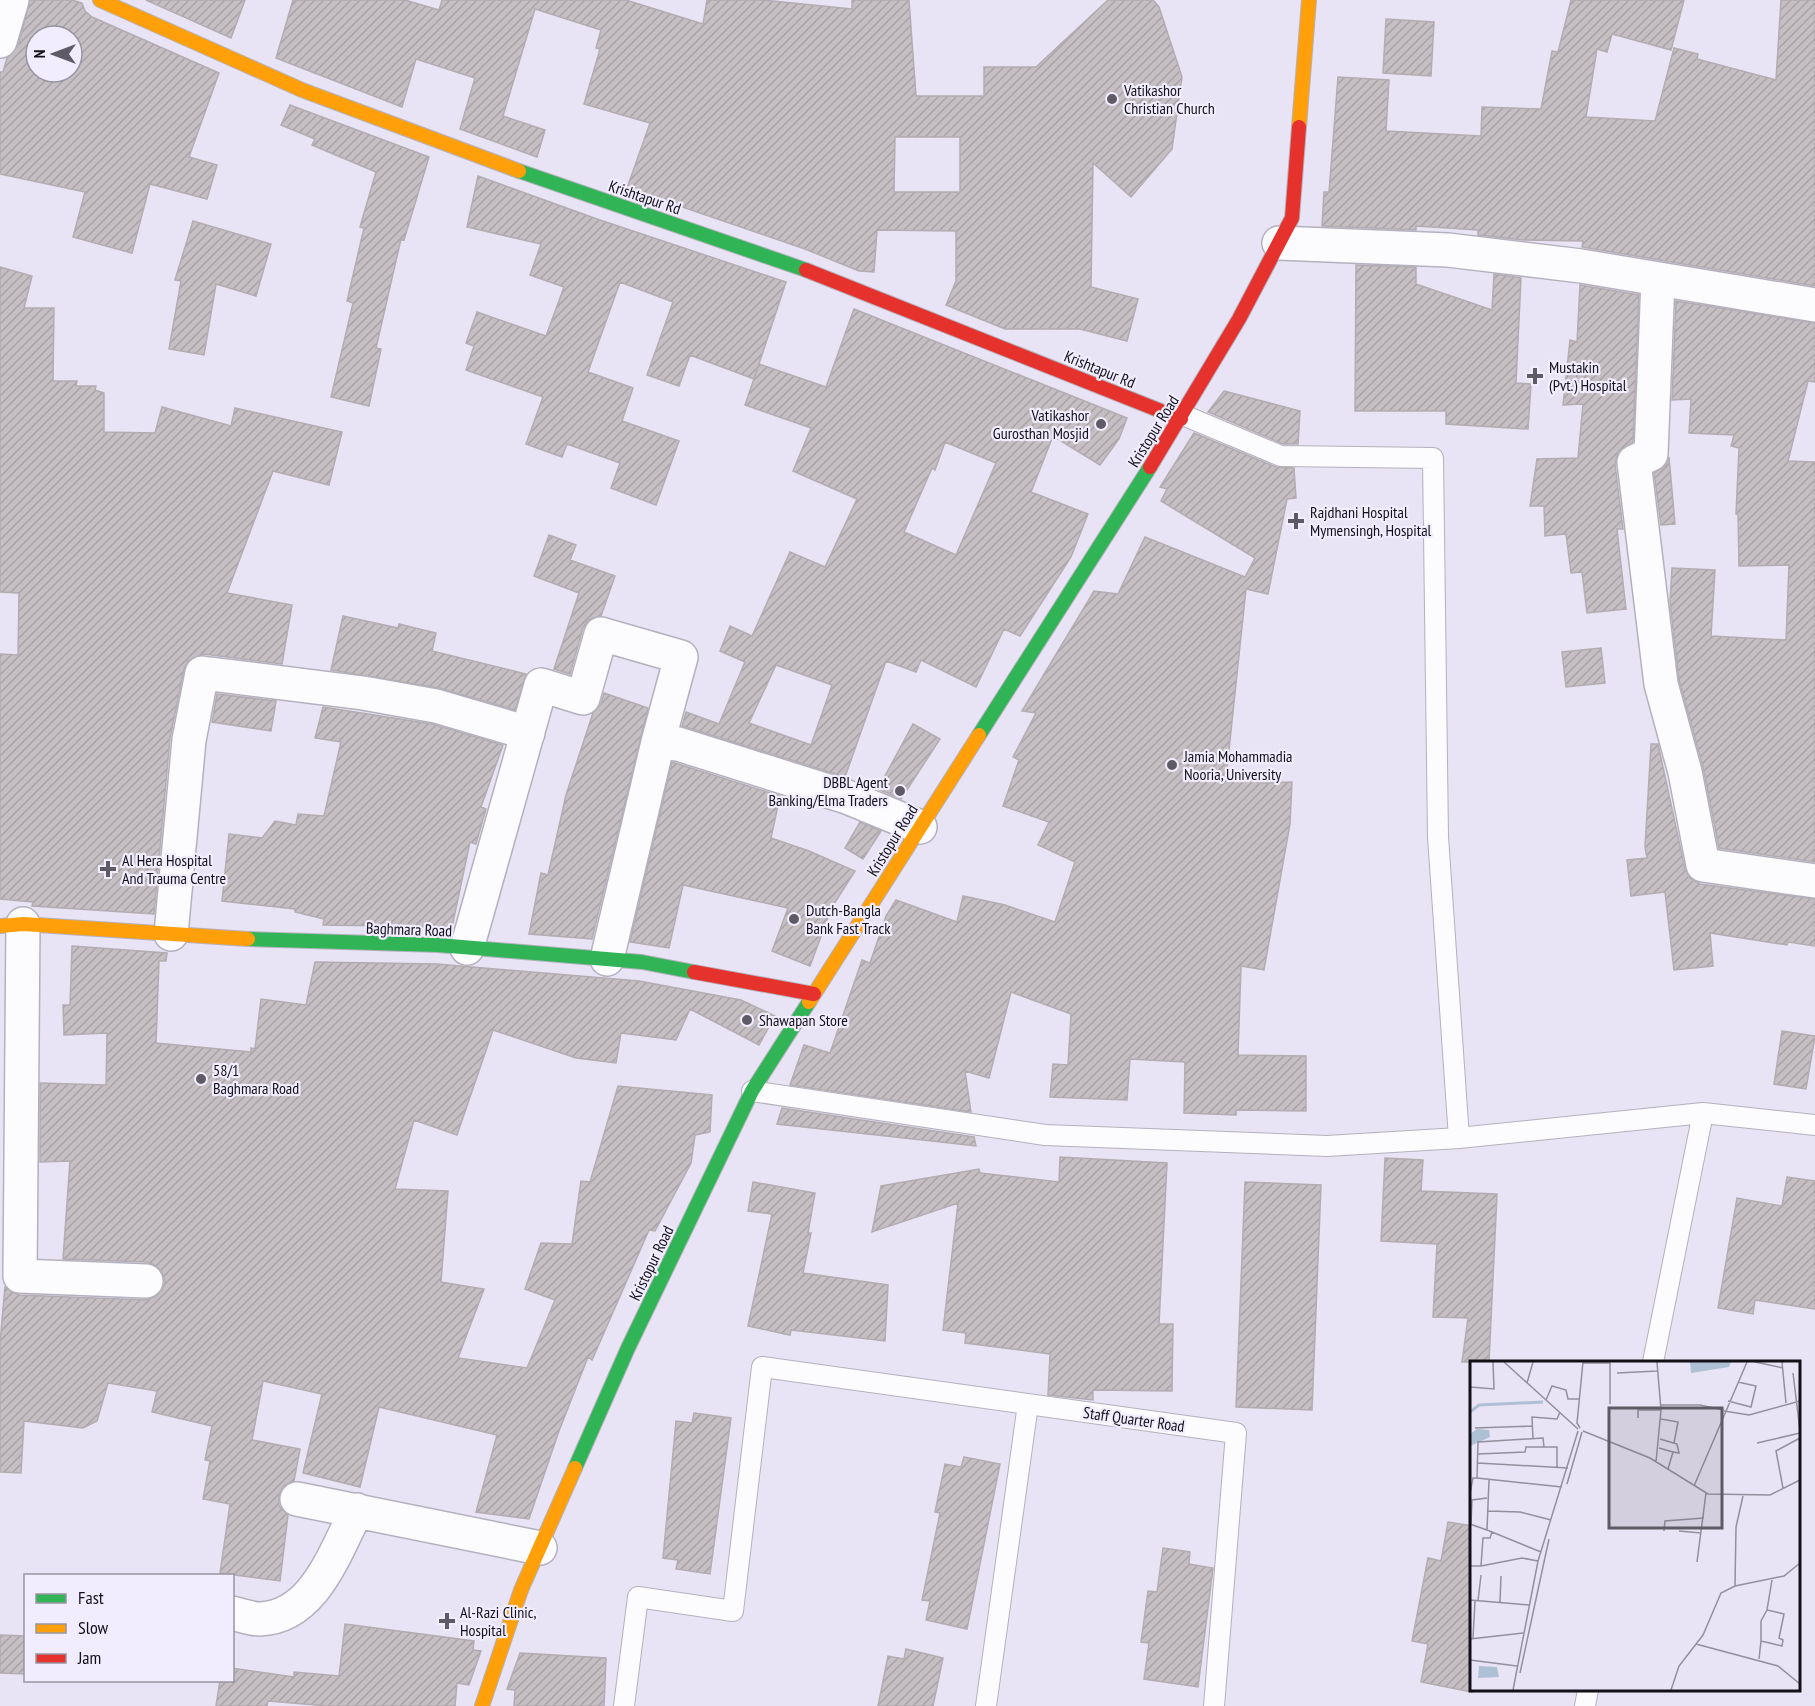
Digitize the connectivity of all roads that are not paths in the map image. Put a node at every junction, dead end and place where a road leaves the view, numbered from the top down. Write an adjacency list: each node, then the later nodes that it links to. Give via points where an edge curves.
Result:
1 (12, 0): 4 (street)
2 (100, 0): 8 (street, Krishtapur Rd, via 302,90 536,177 799,267)
3 (1309, 0): 5 (street, Kristopur Road, via 1292,218)
4 (0, 41)
5 (1279, 243): 6 (street, via 1448,250); 8 (street, Kristopur Road)
6 (1658, 280): 7 (street); 12 (street, via 1652,453 1634,462 1661,684 1685,772 1703,865)
7 (1815, 305)
8 (1182, 417): 11 (street, Kristopur Road); 21 (lane, via 1281,456 1433,458 1438,837)
9 (528, 733): 10 (street, via 541,686 584,698 601,634 681,657); 14 (street, via 425,704 202,673 189,740); 15 (street)
10 (658, 742): 11 (street, via 678,744 847,797); 16 (street)
11 (920, 827): 17 (street, Kristopur Road)
12 (1815, 881)
13 (12, 925): 14 (street, Baghmara Road); 22 (street, via 20,1276)
14 (171, 934): 15 (street, Baghmara Road)
15 (467, 948): 16 (street, Baghmara Road)
16 (607, 959): 17 (street, Baghmara Road)
17 (814, 994): 18 (street, Kristopur Road)
18 (752, 1091): 21 (lane, via 1045,1135 1327,1146); 27 (street, Kristopur Road, via 628,1348)
19 (1703, 1113): 20 (lane); 21 (lane); 23 (lane)
20 (1815, 1125)
21 (1459, 1138)
22 (146, 1281)
23 (1653, 1361)
24 (1028, 1404): 31 (lane, Staff Quarter Road, via 762,1367 733,1611 638,1597); 32 (lane); 33 (lane, Staff Quarter Road, via 1236,1433)
25 (297, 1498): 26 (street)
26 (357, 1510): 27 (street); 28 (street, via 311,1595 288,1612 260,1619)
27 (540, 1548): 30 (street, Kristopur Road, via 521,1590)
28 (234, 1613)
29 (1588, 1691): 34 (lane)
30 (482, 1706)
31 (624, 1706)
32 (986, 1706)
33 (1214, 1706)
34 (1585, 1706)

